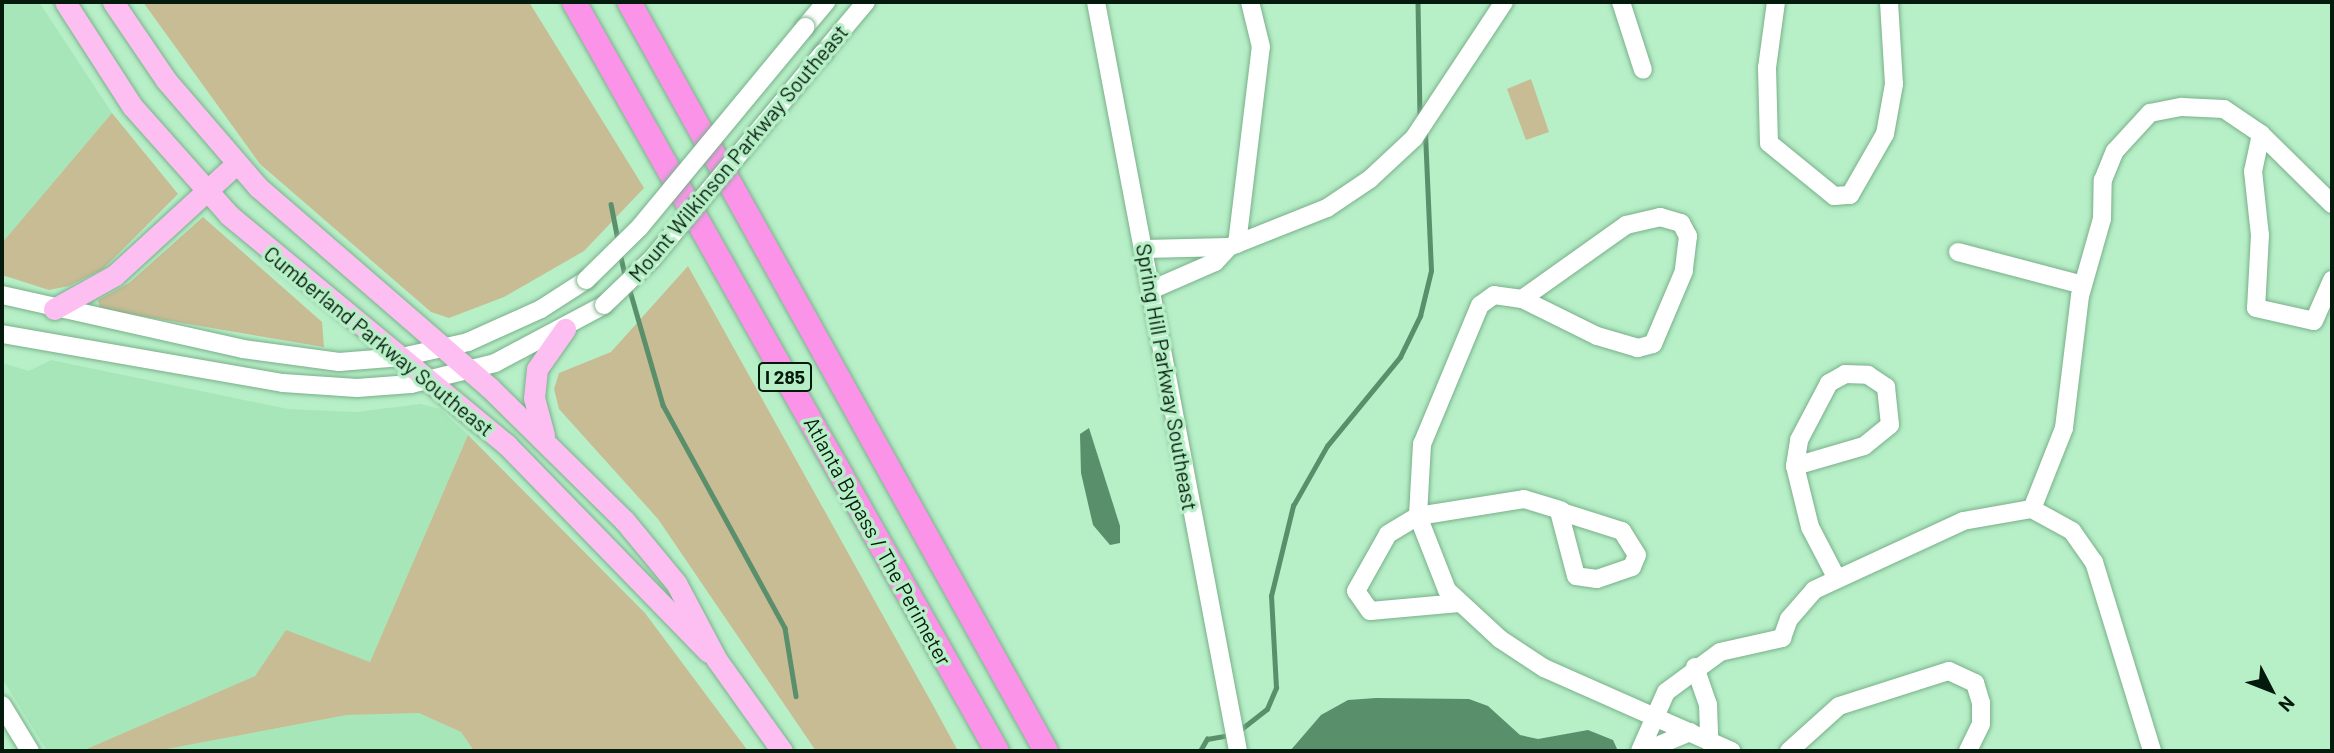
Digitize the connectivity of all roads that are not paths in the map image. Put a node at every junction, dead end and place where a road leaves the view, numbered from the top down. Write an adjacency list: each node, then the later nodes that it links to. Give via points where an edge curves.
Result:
1 (65, 2): 16 (main road, Cumberland Parkway Southeast, via 132,106)
2 (113, 2): 15 (main road, Cumberland Parkway Southeast, via 166,80)
3 (574, 2): 48 (highway, Atlanta Bypass / The Perimeter / I 285)
4 (629, 2): 49 (highway, I 285)
5 (826, 2): 29 (street, Mount Wilkinson Parkway Southeast, bridge, via 639,228 586,280 521,320)
6 (866, 2): 27 (street, Mount Wilkinson Parkway Southeast, bridge, via 652,259 604,305)
7 (1096, 2): 19 (street, Spring Hill Parkway Southeast)
8 (1250, 2): 18 (street, via 1261,47)
9 (1504, 2): 18 (street, via 1414,138 1370,178 1327,208)
10 (1621, 2): 13 (street)
11 (1776, 2): 12 (street, via 1766,68 1769,143 1834,196 1850,195 1885,134 1894,84)
12 (1889, 2)
13 (1643, 70)
14 (2261, 134): 17 (street); 21 (street, via 2253,171 2260,235 2256,308 2314,321); 22 (street, via 2217,108 2163,109 2138,122 2115,151 2103,180 2102,219)
15 (236, 163): 16 (main road); 29 (main road, Cumberland Parkway Southeast)
16 (206, 191): 26 (main road, via 105,283); 30 (main road, Cumberland Parkway Southeast, via 277,259)
17 (2332, 204)
18 (1233, 245): 19 (street); 23 (street, via 1214,262)
19 (1144, 249): 23 (street, Spring Hill Parkway Southeast)
20 (1958, 252): 22 (street)
21 (2332, 280)
22 (2083, 285): 35 (street, via 2064,428)
23 (1151, 290): 50 (street, Spring Hill Parkway Southeast)
24 (2, 295): 26 (street, Mount Wilkinson Parkway Southeast)
25 (1522, 299): 25 (street, via 1626,225 1660,217 1685,228 1684,271 1658,340 1647,348 1573,328); 37 (street, via 1494,295 1480,305 1422,444)
26 (54, 309): 30 (street, Mount Wilkinson Parkway Southeast, via 300,359)
27 (565, 329): 31 (street, Mount Wilkinson Parkway Southeast); 33 (main road, via 542,356 535,382)
28 (2, 334): 32 (street, Mount Wilkinson Parkway Southeast, via 307,386)
29 (444, 348): 30 (street, Mount Wilkinson Parkway Southeast); 31 (main road, Cumberland Parkway Southeast)
30 (402, 358): 32 (main road, Cumberland Parkway Southeast)
31 (471, 371): 32 (street, Mount Wilkinson Parkway Southeast); 33 (main road, Cumberland Parkway Southeast)
32 (432, 381): 40 (main road, Cumberland Parkway Southeast, via 507,445)
33 (547, 440): 40 (main road, Cumberland Parkway Southeast, via 676,583)
34 (1795, 466): 34 (street, via 1864,446 1885,433 1894,416 1882,382 1845,374 1829,383 1799,440); 38 (street, via 1810,527)
35 (2032, 509): 38 (street, via 1963,521); 56 (street, via 2072,531 2094,562)
36 (1561, 510): 36 (street, via 1622,531 1637,555 1632,567 1597,579 1576,576 1557,519); 37 (street, via 1524,499)
37 (1418, 516): 39 (street, via 1447,590); 39 (street, via 1396,526 1379,546 1357,598 1370,611)
38 (1836, 577): 41 (street, via 1806,600 1782,638 1720,652)
39 (1459, 603): 43 (street, via 1544,668)
40 (717, 660): 47 (main road, Cumberland Parkway Southeast)
41 (1695, 667): 43 (street); 45 (street, via 1708,704)
42 (2, 705): 46 (street)
43 (1653, 713): 44 (street); 51 (street)
44 (1690, 732): 45 (street); 52 (street)
45 (1709, 742): 53 (street)
46 (30, 751)
47 (782, 751)
48 (997, 751)
49 (1046, 751)
50 (1238, 751)
51 (1640, 751)
52 (1645, 751)
53 (1731, 751)
54 (1789, 751): 55 (street, via 1839,706 1948,671 1975,683 1980,703 1981,724)
55 (1968, 751)
56 (2151, 751)

